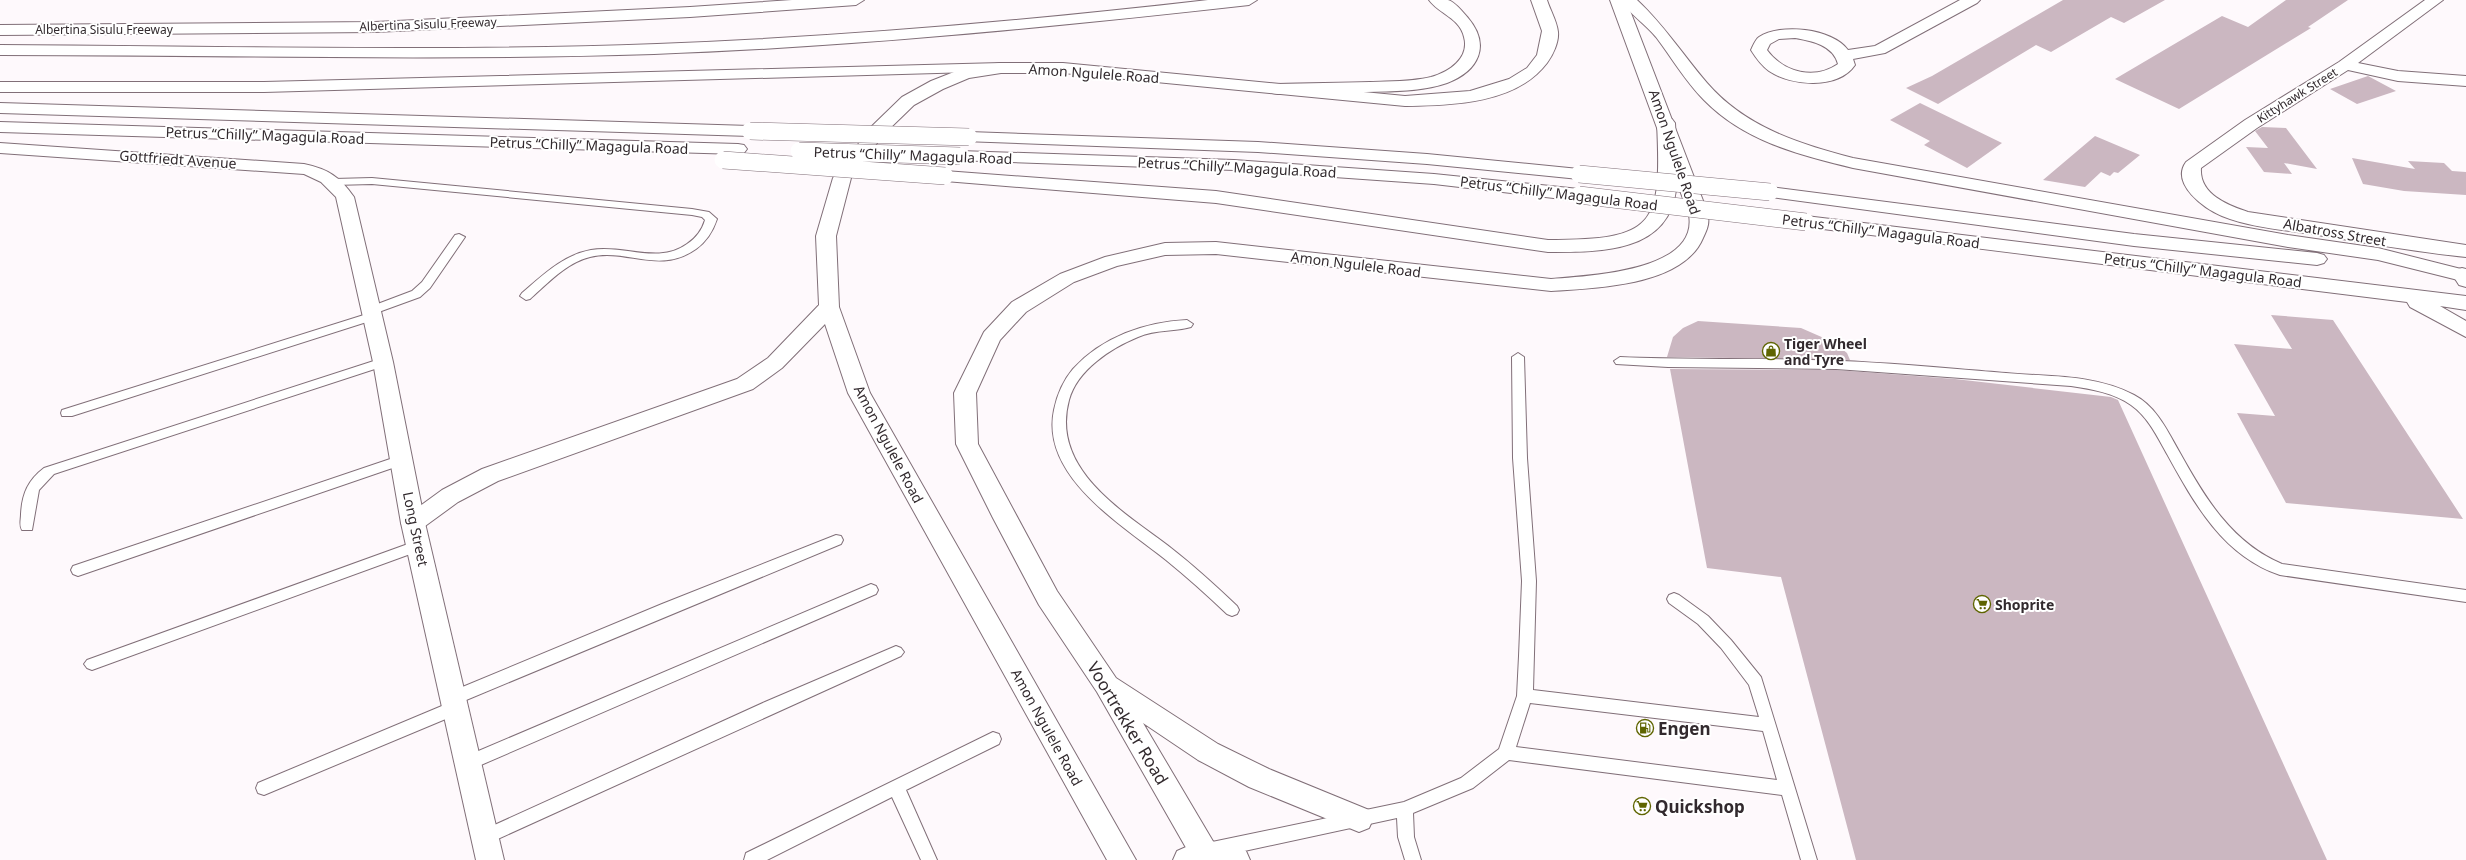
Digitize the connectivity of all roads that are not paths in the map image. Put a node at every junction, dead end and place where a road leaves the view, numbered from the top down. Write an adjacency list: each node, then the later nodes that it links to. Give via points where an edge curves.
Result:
1 (856, 0): 9 (main road, Albertina Sisulu Freeway, via 690,12 375,27)
2 (1249, 0): 10 (main road, via 1082,19 924,33 656,49 472,53)
3 (1437, 0): 16 (main road, via 1466,22 1473,33 1471,56 1463,67 1448,76 1427,83 1400,87)
4 (1539, 0): 16 (main road, Amon Ngulele Road, via 1551,34 1544,58 1524,76 1491,93 1451,100 1406,100)
5 (1618, 0): 18 (main road, Amon Ngulele Road)
6 (1628, 0): 26 (main road, via 1658,29 1717,104 1750,128 1796,149 1853,163 2288,241 2378,254)
7 (1972, 0): 11 (main road, via 1879,50)
8 (2435, 0): 12 (main road, Kittyhawk Street)
9 (0, 30)
10 (0, 50)
11 (1845, 55): 11 (main road, via 1847,65 1838,74 1821,78 1800,77 1779,71 1765,61 1759,50 1763,41 1776,35 1795,33 1822,39)
12 (2345, 65): 14 (main road, via 2398,76); 23 (main road, Kittyhawk Street, via 2251,124 2192,166 2190,174 2193,182)
13 (1000, 68): 15 (main road, via 264,87); 16 (main road, Amon Ngulele Road, via 1063,68); 30 (main road, Amon Ngulele Road, via 965,74 937,85 908,101 877,131 842,178 826,236)
14 (2466, 81)
15 (0, 87)
16 (1278, 89)
17 (0, 108): 26 (main road, Petrus “Chilly” Magagula Road, bridge, via 1258,147 1427,159 1770,192 2134,240)
18 (1666, 123): 20 (main road, bridge, via 1667,192 1660,216 1641,235 1603,245 1548,246 1216,197); 45 (main road, Amon Ngulele Road, via 1693,196 1699,226 1692,242 1674,260 1647,272 1604,281 1551,285 1216,248 1165,250 1112,261 1067,278 1019,308 991,337 965,393 967,444)
19 (0, 126): 20 (main road, Petrus “Chilly” Magagula Road)
20 (491, 142): 27 (main road, Petrus “Chilly” Magagula Road, bridge, via 1234,165 1434,179)
21 (0, 148): 22 (main road, Gottfriedt Avenue, via 288,167 325,174)
22 (340, 189): 28 (lane, via 372,181 684,211 705,214 711,218 699,241 688,251 674,258 618,253 582,256 560,267); 31 (main road, Long Street)
23 (2208, 201): 25 (main road, Albatross Street, via 2219,208 2247,217)
24 (459, 237): 31 (lane, via 426,285 416,294)
25 (2466, 251)
26 (2463, 276)
27 (2401, 294): 29 (main road, Petrus “Chilly” Magagula Road); 33 (main road)
28 (526, 296)
29 (2466, 303)
30 (829, 307): 40 (main road, via 775,363 745,384 490,475 450,496); 66 (main road, Amon Ngulele Road, via 859,392)
31 (372, 314): 36 (main road, Long Street); 37 (lane)
32 (1187, 324): 47 (lane, via 1165,324 1133,333 1110,346 1077,371 1068,385 1062,402 1057,428 1062,446 1073,468 1091,493 1177,561)
33 (2466, 330)
34 (1518, 357): 51 (lane, via 1520,458 1529,581)
35 (1620, 361): 44 (lane, via 1919,370 2097,386 2131,398 2145,409 2219,524 2242,549 2264,564 2280,569)
36 (383, 362): 38 (main road, Long Street); 39 (lane, via 48,471 36,480 30,489)
37 (67, 413)
38 (402, 460): 40 (main road, Long Street); 42 (lane)
39 (28, 526)
40 (416, 534): 49 (lane); 52 (main road, Long Street)
41 (836, 540): 52 (lane, via 667,608)
42 (78, 570)
43 (871, 590): 56 (lane)
44 (2466, 596)
45 (1048, 598): 50 (main road, Voortrekker Road)
46 (1674, 599): 53 (lane, via 1703,620 1756,682)
47 (1232, 610)
48 (896, 652): 62 (lane, via 770,707)
49 (92, 664)
50 (1106, 684): 61 (main road, via 1208,752 1259,778); 63 (main road, Voortrekker Road)
51 (1525, 696): 53 (lane); 55 (lane)
52 (454, 703): 56 (main road, Long Street); 58 (lane)
53 (1769, 725): 59 (lane)
54 (993, 739): 57 (lane)
55 (1506, 753): 59 (lane); 60 (lane, via 1467,783)
56 (468, 762): 62 (main road, Long Street)
57 (896, 787): 64 (lane); 65 (lane)
58 (264, 788)
59 (1789, 789): 69 (lane)
60 (1405, 809): 61 (lane); 68 (lane, via 1406,837)
61 (1359, 819): 63 (lane)
62 (488, 848)
63 (1203, 858): 67 (main road)
64 (752, 859)
65 (929, 860)
66 (1122, 860)
67 (1236, 860)
68 (1413, 860)
69 (1809, 860)

